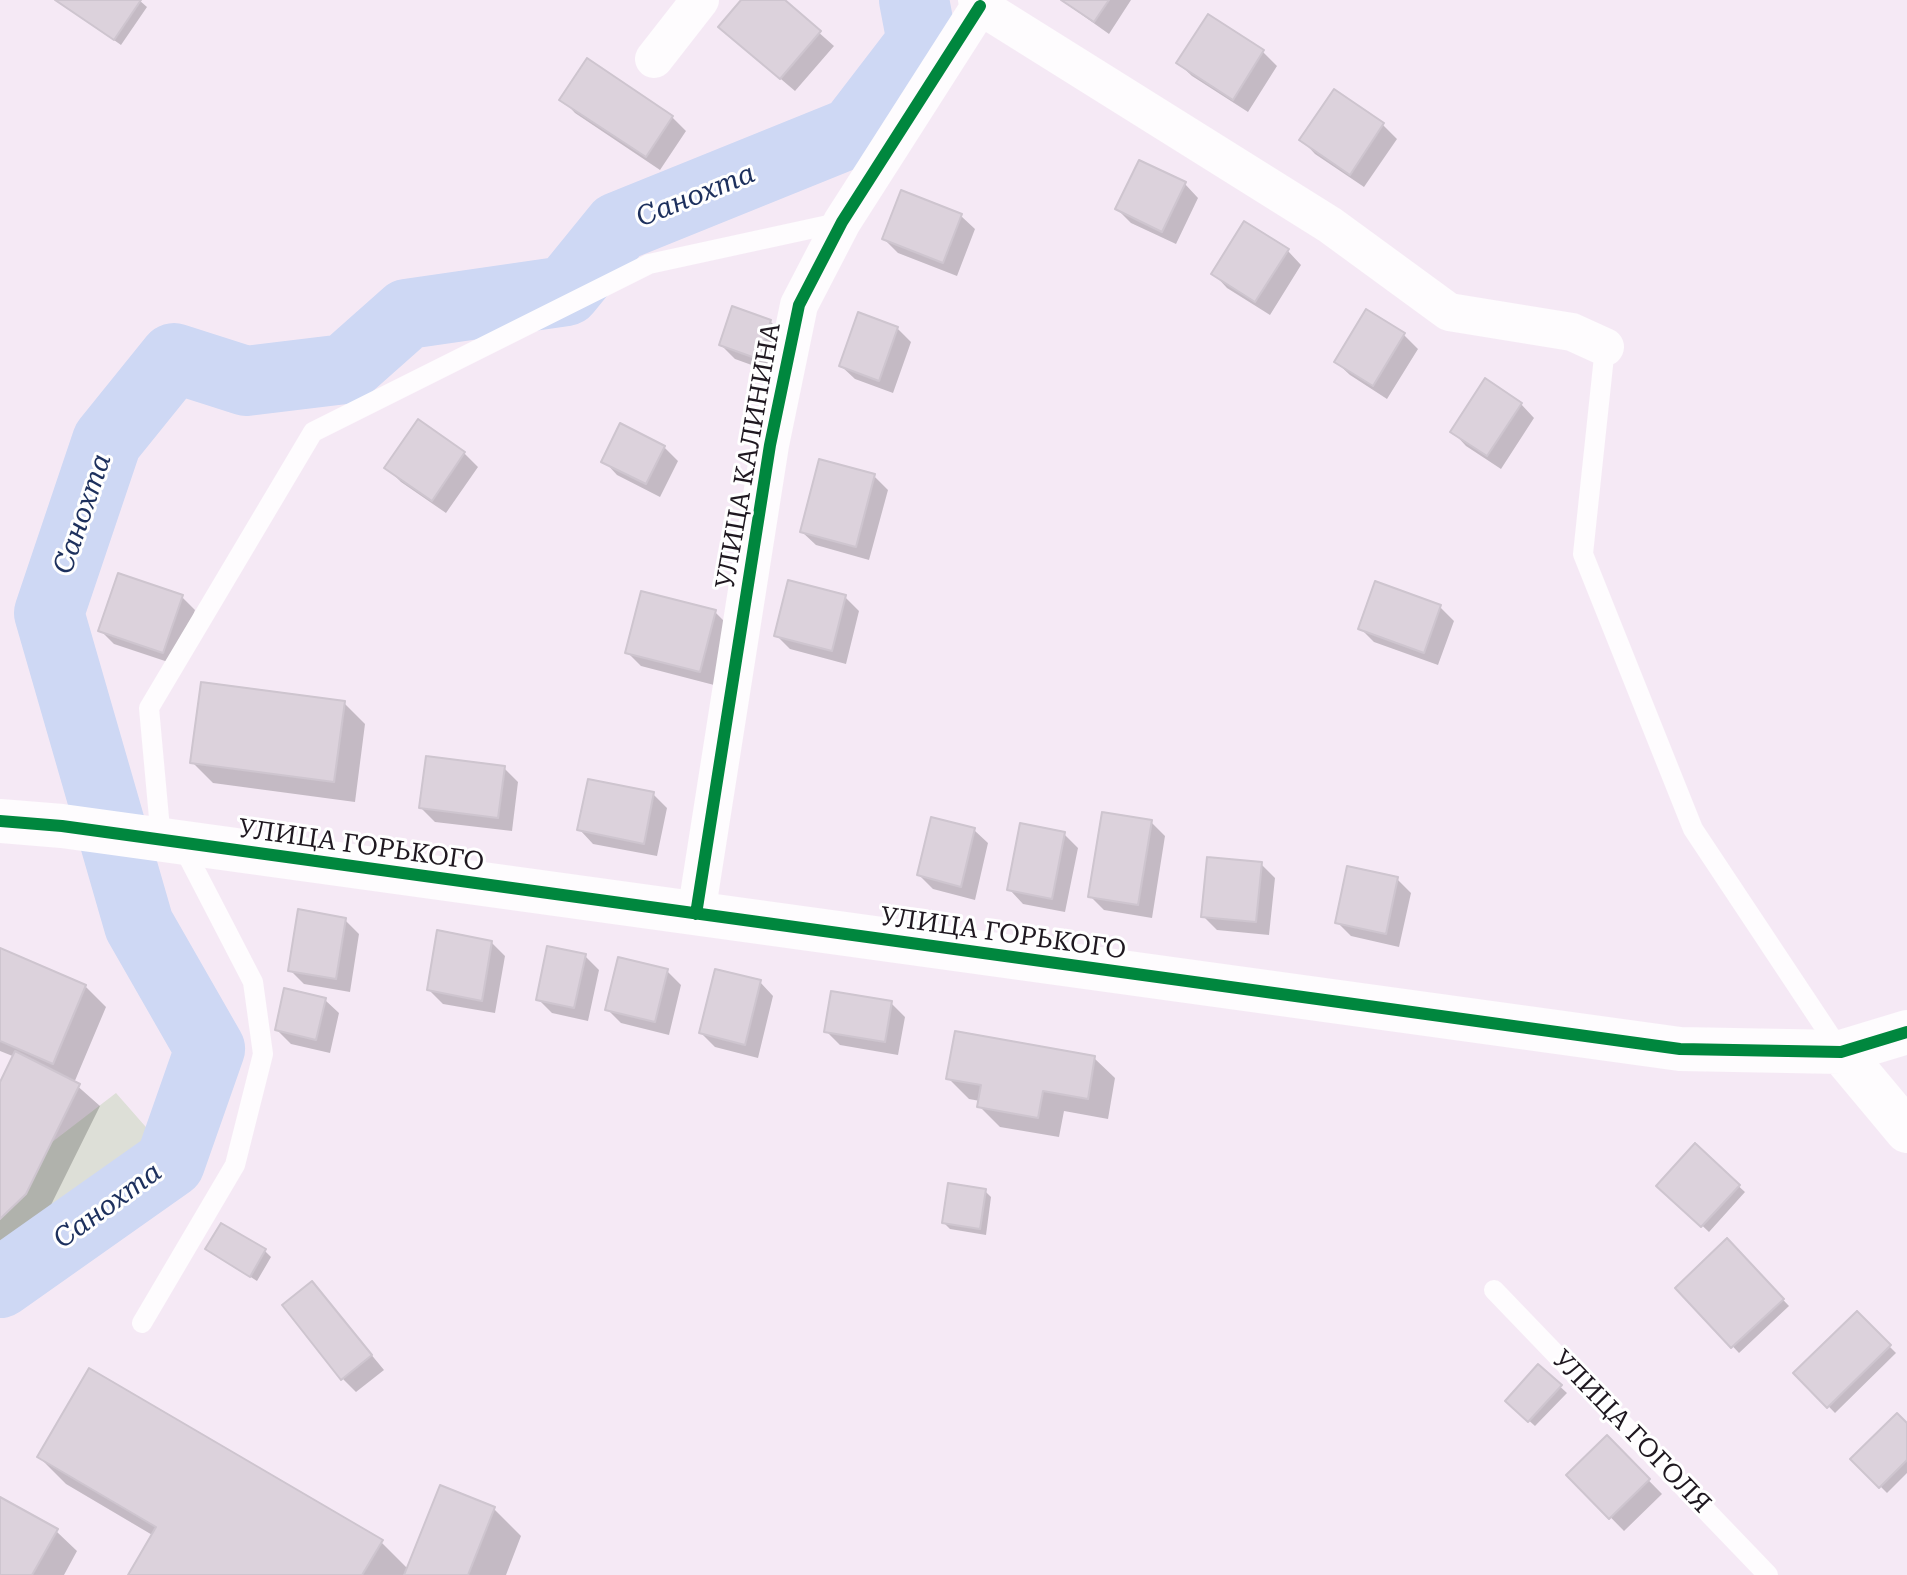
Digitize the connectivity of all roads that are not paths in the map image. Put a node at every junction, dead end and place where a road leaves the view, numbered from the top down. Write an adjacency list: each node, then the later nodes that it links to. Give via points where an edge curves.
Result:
1 (700, 0): 3 (street)
2 (978, 3): 4 (street, УЛИЦА КАЛИНИНА); 5 (street, via 1330,225 1449,312 1572,332)
3 (654, 59)
4 (842, 222): 7 (lane, via 649,264 313,432 149,708); 8 (street, УЛИЦА КАЛИНИНА, via 799,305 789,352)
5 (1605, 347): 10 (lane, via 1583,554 1693,829)
6 (0, 821): 7 (street, УЛИЦА ГОРЬКОГО)
7 (171, 842): 8 (street, УЛИЦА ГОРЬКОГО); 13 (lane, via 253,982 263,1054 235,1165)
8 (696, 914): 10 (street, УЛИЦА ГОРЬКОГО, via 1680,1049)
9 (1907, 1032): 10 (street, УЛИЦА ГОРЬКОГО)
10 (1841, 1052): 11 (street)
11 (1907, 1131)
12 (1494, 1290): 14 (lane, УЛИЦА ГОГОЛЯ)
13 (142, 1323)
14 (1768, 1575)

